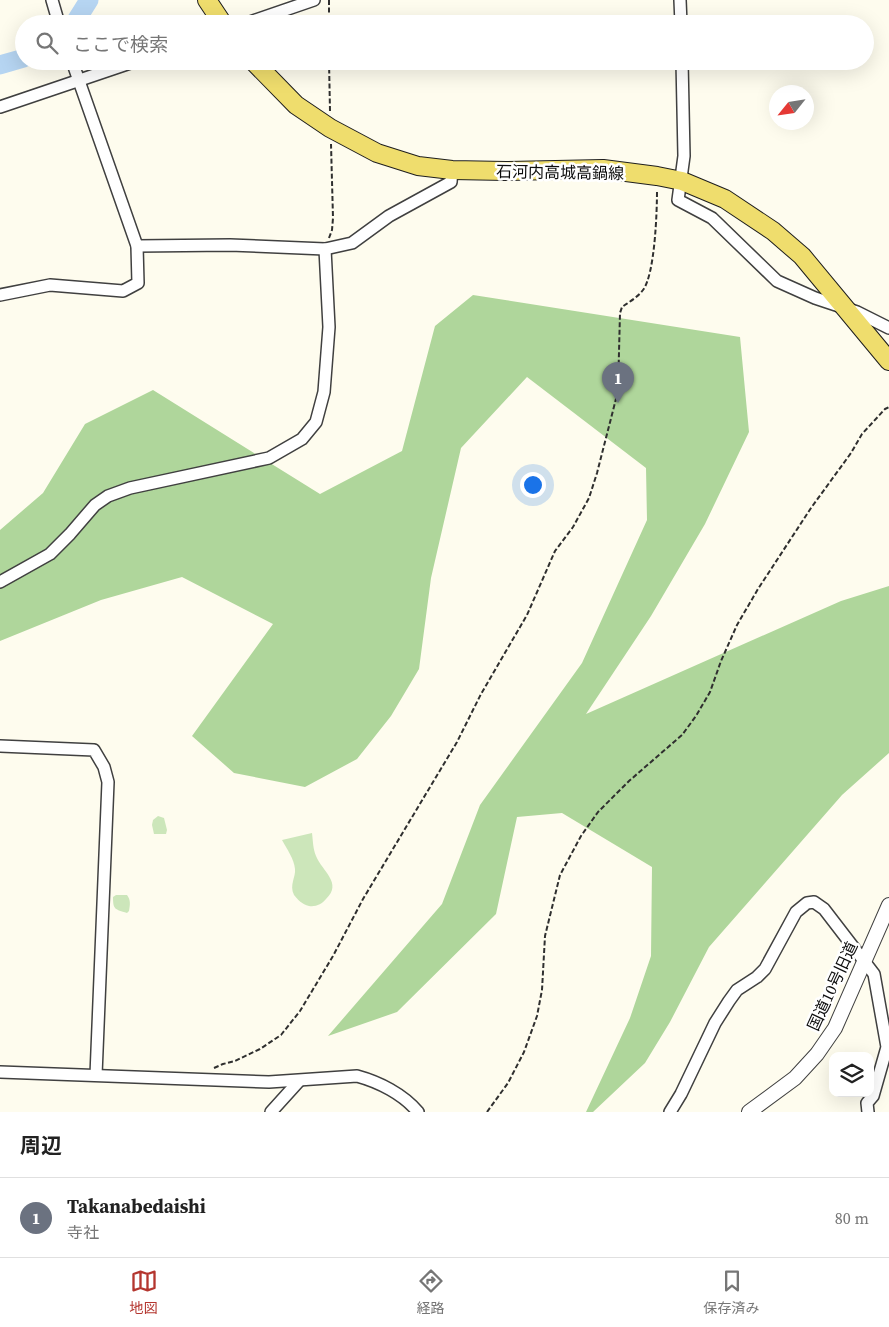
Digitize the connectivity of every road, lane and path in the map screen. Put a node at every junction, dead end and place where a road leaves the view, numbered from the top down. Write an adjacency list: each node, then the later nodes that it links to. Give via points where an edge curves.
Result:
1 (52, 0): 6 (street)
2 (207, 0): 7 (main road)
3 (314, 0): 8 (street)
4 (329, 0): 9 (path)
5 (680, 0): 10 (street)
6 (56, 15)
7 (218, 15)
8 (270, 15)
9 (329, 15)
10 (681, 15)
11 (75, 70): 16 (street)
12 (110, 70): 16 (street)
13 (261, 70): 18 (main road, 石河内高城高鍋線, via 296,105)
14 (329, 70): 18 (path)
15 (682, 70): 21 (street)
16 (79, 81): 17 (street); 22 (street)
17 (0, 107)
18 (330, 128): 19 (main road, 石河内高城高鍋線, via 377,153 418,166); 23 (path, via 333,218)
19 (452, 170): 20 (main road, 石河内高城高鍋線, via 603,169); 23 (street, via 451,182 389,216 352,243)
20 (657, 176): 21 (main road, 石河内高城高鍋線); 35 (path, via 648,278 644,289 622,306 620,313 618,391 589,498 555,551 527,615 457,742 300,1011 281,1035 260,1049)
21 (682, 181): 25 (main road, 石河内高城高鍋線, via 725,199 773,230 802,256); 25 (street, via 678,200 712,218 777,282)
22 (137, 246): 23 (street); 24 (street, via 138,283 123,291 50,286)
23 (325, 249): 29 (street, via 329,327 324,392 316,422 302,439 269,458 130,488 108,496 50,554)
24 (0, 295)
25 (846, 309): 26 (street); 27 (main road, 石河内高城高鍋線)
26 (889, 328)
27 (889, 361)
28 (889, 407): 39 (path, via 862,434 758,589 737,625 710,692 696,716 682,735 598,812 581,836 560,875 545,936 537,1016 508,1083)
29 (0, 582)
30 (0, 746): 34 (street, via 94,750 104,767 108,782)
31 (889, 905): 32 (street, 国道10号旧道)
32 (864, 962): 40 (street, via 824,909 814,902 806,903 792,918 764,969 734,993 723,1009); 41 (street, 国道10号旧道, via 835,1028 817,1054 795,1078); 42 (street, via 874,974 888,1047 873,1096 867,1103)
33 (0, 1072): 34 (street)
34 (96, 1075): 35 (street)
35 (197, 1079): 36 (street)
36 (300, 1081): 37 (street); 38 (street, via 357,1076 398,1095)
37 (271, 1112)
38 (418, 1112)
39 (487, 1112)
40 (670, 1112)
41 (749, 1112)
42 (868, 1112)

